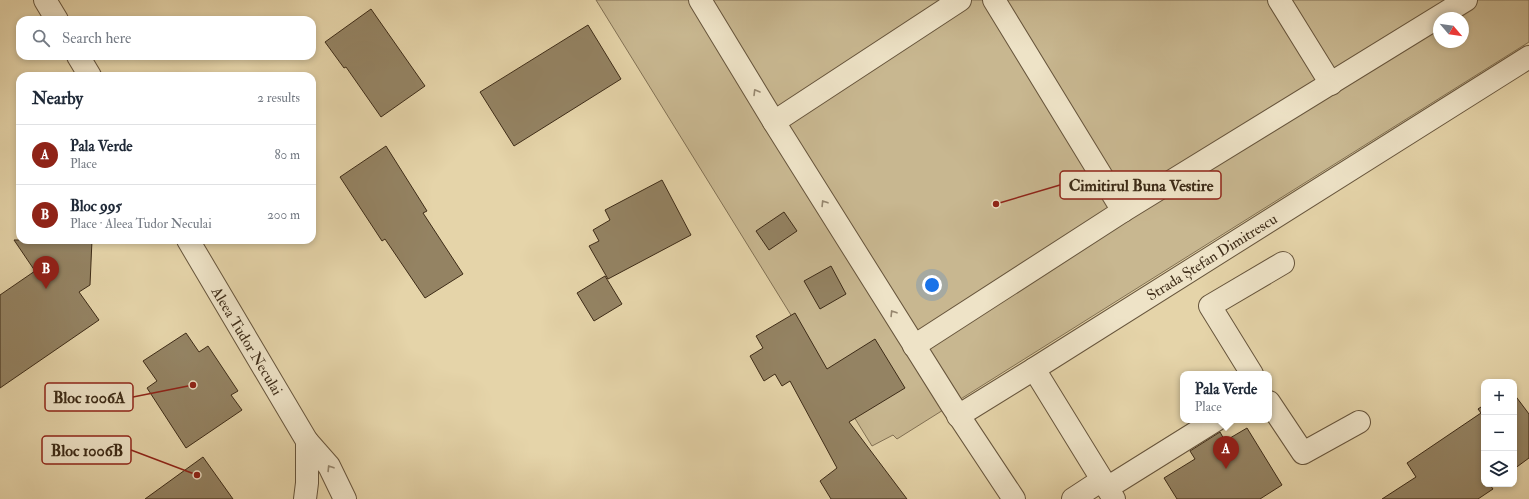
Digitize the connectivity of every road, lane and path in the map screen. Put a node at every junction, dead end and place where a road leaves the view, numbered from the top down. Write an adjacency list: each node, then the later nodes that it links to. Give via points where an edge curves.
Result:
1 (45, 0): 7 (street)
2 (700, 0): 12 (street, one-way to 2)
3 (960, 0): 12 (street)
4 (994, 0): 13 (street)
5 (1279, 0): 11 (street)
6 (1466, 0): 11 (street)
7 (55, 16)
8 (1529, 57): 17 (street, Strada Ștefan Dimitrescu)
9 (80, 60): 10 (street)
10 (88, 72)
11 (1331, 84): 13 (street)
12 (774, 122): 16 (street, one-way to 12)
13 (1123, 211): 16 (street)
14 (190, 244): 23 (street, Aleea Tudor Neculai)
15 (1283, 263): 18 (street, via 1210,306)
16 (914, 346): 20 (street)
17 (1034, 369): 20 (street, Strada Ștefan Dimitrescu); 24 (street)
18 (1250, 371)
19 (1272, 406): 21 (street, via 1303,453)
20 (958, 416): 27 (street)
21 (1359, 422)
22 (1211, 423): 24 (street)
23 (307, 441): 25 (street); 26 (street, Aleea Tudor Neculai, one-way to 23, via 329,466)
24 (1108, 489): 28 (street)
25 (305, 499)
26 (346, 499)
27 (1014, 499)
28 (1073, 499)

